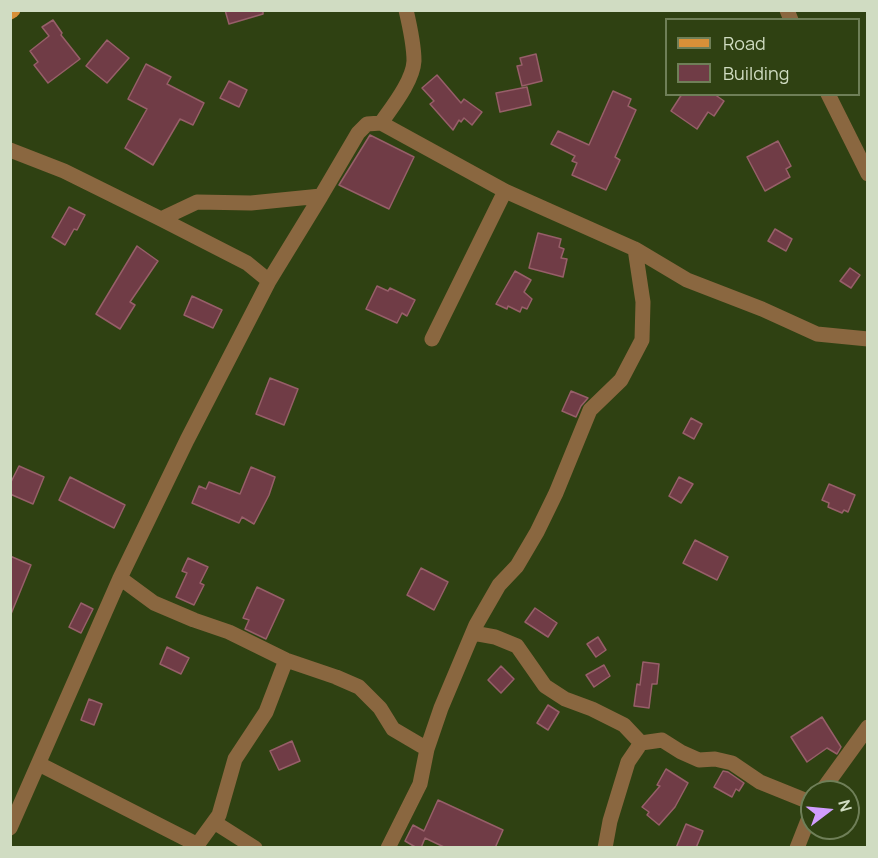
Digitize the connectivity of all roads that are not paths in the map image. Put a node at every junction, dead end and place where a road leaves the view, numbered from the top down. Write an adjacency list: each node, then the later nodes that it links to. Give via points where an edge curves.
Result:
1 (406, 10): 3 (street, via 414,63 405,86)
2 (829, 96): 5 (street)
3 (381, 123): 6 (street); 7 (street, via 367,124 358,134)
4 (10, 150): 8 (street, via 64,171)
5 (867, 174)
6 (504, 191): 9 (street); 13 (street)
7 (321, 196): 8 (street, via 251,204 197,202); 10 (street)
8 (161, 219): 10 (street, via 247,263)
9 (635, 249): 12 (street, via 687,280); 16 (street, via 643,302 642,340 621,380 590,410 537,532 517,566 499,585)
10 (269, 281): 15 (street)
11 (867, 328): 12 (street)
12 (817, 334): 14 (street)
13 (432, 339)
14 (867, 339)
15 (120, 578): 17 (street, via 154,603 229,632); 21 (street)
16 (473, 633): 19 (street, via 517,646 545,686 624,725); 20 (street)
17 (286, 660): 20 (street, via 359,687 380,708 393,729); 24 (street, via 266,712 235,759)
18 (867, 727): 22 (street)
19 (641, 743): 23 (street, via 662,740 699,760 732,763 760,782); 27 (street, via 628,762 610,820)
20 (427, 749): 29 (street, via 420,784)
21 (39, 765): 25 (street); 26 (street)
22 (829, 780)
23 (800, 798)
24 (214, 822): 26 (street); 28 (street)
25 (10, 828)
26 (196, 846)
27 (607, 846)
28 (255, 848)
29 (388, 848)

